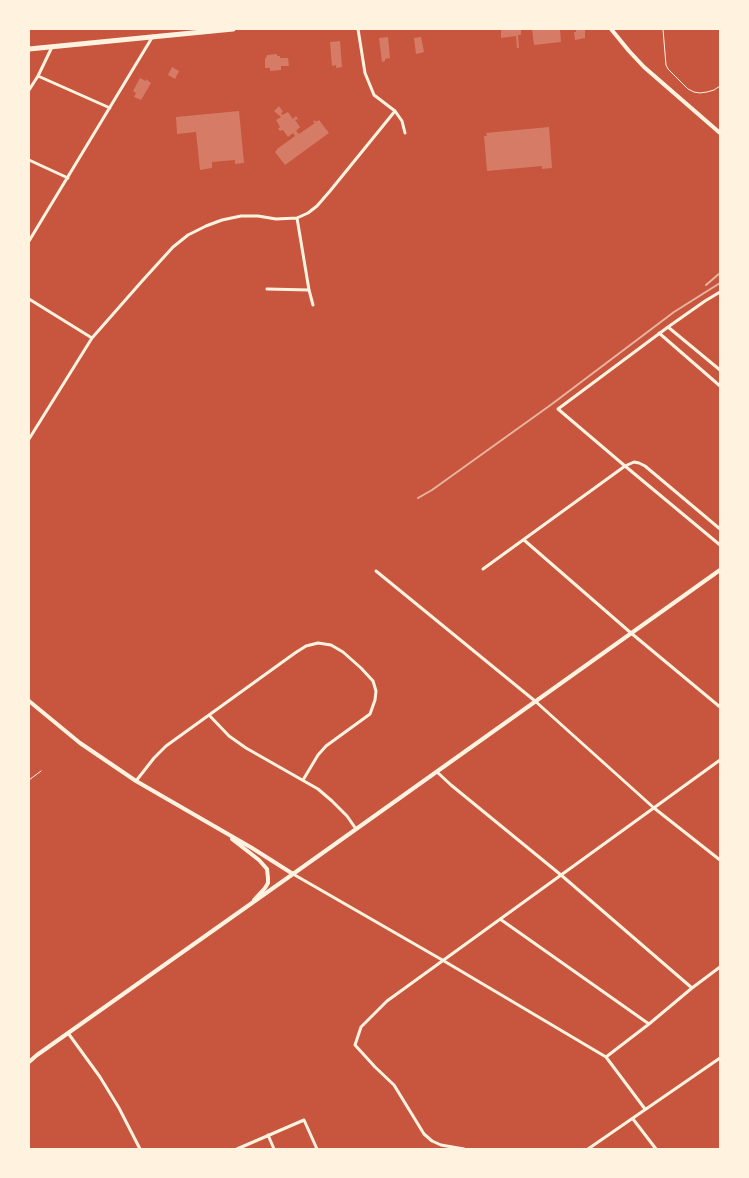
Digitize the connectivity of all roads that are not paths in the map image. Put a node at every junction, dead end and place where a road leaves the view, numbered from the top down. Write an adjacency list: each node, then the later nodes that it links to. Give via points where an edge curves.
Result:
1 (233, 29): 4 (main road)
2 (358, 29): 10 (street, via 365,73 374,94)
3 (611, 29): 12 (street, via 644,67)
4 (153, 36): 5 (main road); 9 (street)
5 (52, 46): 6 (main road); 7 (street)
6 (29, 49)
7 (38, 76): 8 (street); 9 (street)
8 (29, 90)
9 (110, 108): 14 (street)
10 (395, 111): 11 (street); 15 (street, via 324,199 308,213)
11 (405, 133)
12 (720, 134)
13 (29, 160): 14 (street)
14 (68, 178): 16 (street)
15 (296, 218): 18 (street); 24 (street, via 241,216 222,220 188,235 173,247)
16 (29, 241)
17 (267, 289): 18 (street)
18 (309, 290): 21 (street)
19 (720, 292): 22 (street)
20 (29, 299): 24 (street)
21 (313, 305)
22 (668, 326): 23 (street); 25 (street)
23 (659, 333): 26 (street); 28 (street, via 558,408)
24 (92, 338): 27 (street)
25 (720, 370)
26 (720, 386)
27 (29, 439)
28 (625, 466): 29 (street, via 634,462 645,466); 30 (street); 31 (street)
29 (720, 529)
30 (524, 540): 32 (street); 35 (street)
31 (720, 545)
32 (484, 569)
33 (720, 570): 35 (street)
34 (376, 571): 37 (street)
35 (631, 633): 37 (street); 38 (street)
36 (29, 701): 43 (street, via 80,743)
37 (535, 701): 41 (street); 44 (street)
38 (720, 707)
39 (209, 715): 42 (street, via 246,748); 42 (street, via 306,646 318,643 343,652 373,681 375,700 370,714 326,746); 43 (street, via 166,746)
40 (720, 760): 44 (street)
41 (438, 772): 46 (street); 49 (street)
42 (302, 780): 46 (street, via 332,801)
43 (136, 781): 45 (street)
44 (654, 808): 47 (street); 49 (street)
45 (216, 827): 48 (street); 50 (street, via 267,869 265,888)
46 (356, 829): 48 (street)
47 (720, 860)
48 (294, 874): 50 (street); 52 (street)
49 (561, 875): 51 (street); 54 (street)
50 (248, 906): 56 (street)
51 (500, 919): 52 (street); 55 (street)
52 (444, 961): 57 (street); 67 (street, via 387,1001 361,1027 355,1045 394,1085 424,1134 441,1145)
53 (720, 967): 54 (street)
54 (692, 988): 55 (street)
55 (649, 1024): 57 (street)
56 (68, 1033): 59 (street); 63 (street, via 100,1077)
57 (606, 1057): 60 (street)
58 (720, 1058): 60 (street)
59 (29, 1062)
60 (646, 1109): 61 (street)
61 (633, 1119): 68 (street); 69 (street)
62 (268, 1135): 64 (street); 65 (street); 66 (street, via 304,1120)
63 (140, 1149)
64 (237, 1149)
65 (274, 1149)
66 (317, 1149)
67 (464, 1149)
68 (588, 1149)
69 (656, 1149)

